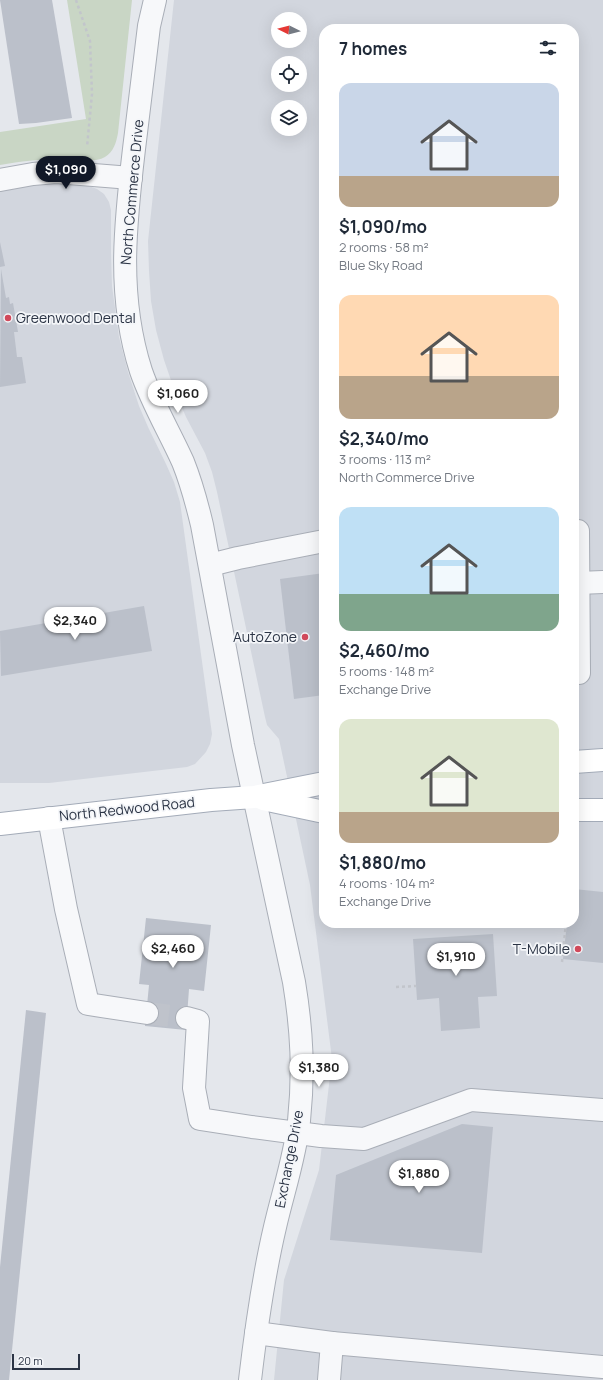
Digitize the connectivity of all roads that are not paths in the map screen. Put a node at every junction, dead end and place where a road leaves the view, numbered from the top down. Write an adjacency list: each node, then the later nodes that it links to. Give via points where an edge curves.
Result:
1 (146, 0): 3 (street, North Commerce Drive)
2 (156, 0): 3 (street, North Commerce Drive)
3 (149, 26): 4 (street, North Commerce Drive)
4 (131, 178): 5 (street, via 56,172); 7 (street, North Commerce Drive, via 124,267 126,300 141,370 157,410 183,462 194,493)
5 (0, 180)
6 (319, 542): 7 (street)
7 (210, 565): 13 (street, North Commerce Drive)
8 (603, 582): 9 (street)
9 (579, 583)
10 (603, 760): 11 (main road)
11 (579, 762)
12 (319, 784): 13 (main road)
13 (254, 797): 16 (main road); 17 (main road, North Redwood Road); 22 (street, Exchange Drive, via 294,982 299,1017 302,1087)
14 (579, 810): 15 (main road)
15 (603, 810)
16 (319, 811)
17 (49, 818): 18 (main road, North Redwood Road); 19 (street, via 88,1004)
18 (0, 824)
19 (147, 1014)
20 (187, 1018): 22 (street, via 198,1021 194,1088 200,1119)
21 (603, 1110): 22 (street, via 471,1100 364,1139)
22 (297, 1132): 23 (street, Exchange Drive, via 266,1268)
23 (256, 1333): 24 (street); 26 (street, Exchange Drive)
24 (332, 1342): 25 (street); 27 (street)
25 (603, 1367)
26 (250, 1380)
27 (329, 1380)

